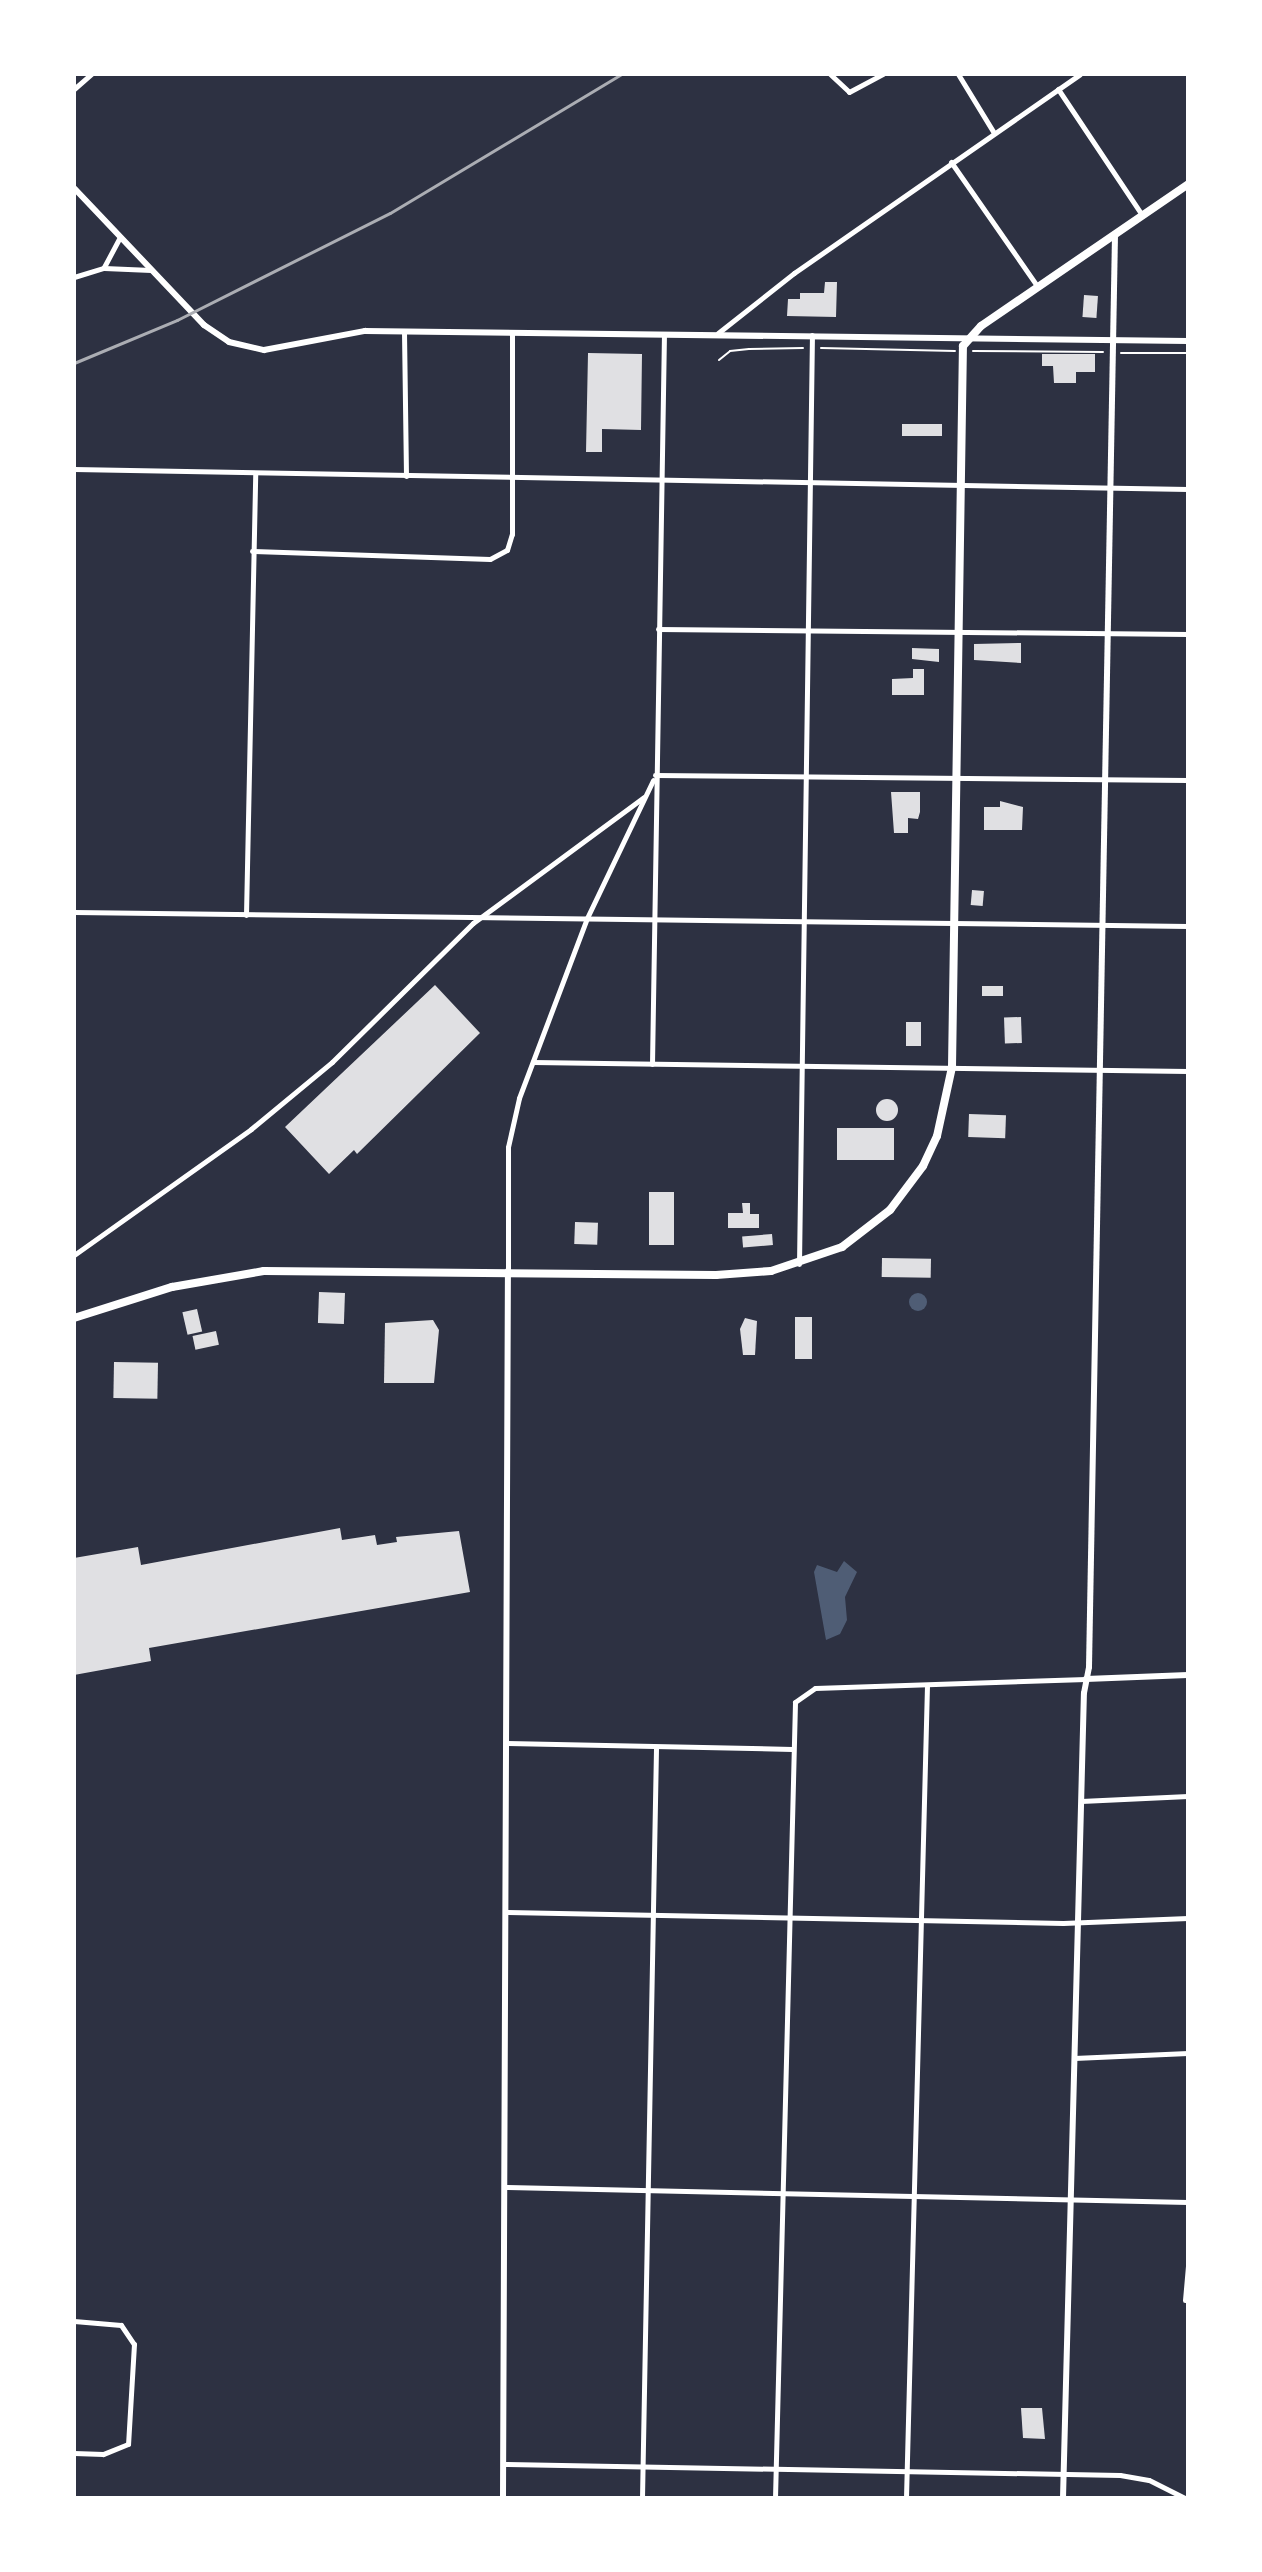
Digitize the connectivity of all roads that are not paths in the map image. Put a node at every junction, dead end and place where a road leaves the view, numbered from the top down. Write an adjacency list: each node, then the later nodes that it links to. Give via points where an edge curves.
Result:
1 (91, 74): 6 (street)
2 (830, 74): 3 (street, via 849,92)
3 (883, 74)
4 (958, 74): 8 (street)
5 (1080, 74): 7 (street)
6 (74, 89)
7 (1058, 89): 8 (street); 12 (street)
8 (994, 133): 9 (street)
9 (951, 162): 18 (street); 21 (street)
10 (1188, 184): 12 (main road)
11 (74, 188): 14 (street)
12 (1142, 215): 13 (main road)
13 (1115, 234): 18 (main road); 25 (street)
14 (120, 237): 15 (street); 16 (street)
15 (104, 268): 16 (street); 17 (street)
16 (152, 270): 19 (street, via 204,325 247,347 280,350 365,331)
17 (74, 277)
18 (1038, 287): 24 (main road)
19 (404, 332): 20 (street); 29 (street)
20 (512, 333): 22 (street); 30 (street)
21 (718, 333): 22 (street); 23 (street)
22 (664, 334): 31 (street)
23 (812, 335): 24 (street); 32 (street)
24 (968, 337): 25 (street); 33 (main road, via 961,351)
25 (1112, 341): 26 (street); 34 (street)
26 (1188, 341)
27 (74, 469): 28 (street)
28 (255, 473): 29 (street); 36 (street)
29 (406, 476): 30 (street)
30 (511, 479): 31 (street); 36 (street, via 512,534 507,550 490,559)
31 (661, 482): 32 (street); 37 (street)
32 (810, 484): 33 (street); 38 (street)
33 (959, 486): 34 (street); 39 (main road)
34 (1109, 489): 35 (street); 40 (street)
35 (1188, 489)
36 (252, 551): 49 (street)
37 (658, 629): 38 (street); 42 (street)
38 (807, 629): 39 (street); 43 (street)
39 (958, 632): 40 (street); 44 (main road)
40 (1107, 633): 41 (street); 45 (street)
41 (1188, 634)
42 (655, 775): 43 (street); 47 (street); 52 (street)
43 (806, 775): 44 (street); 53 (street)
44 (956, 777): 45 (street); 54 (main road)
45 (1106, 778): 46 (street); 55 (street)
46 (1188, 780)
47 (644, 797): 50 (street); 51 (street)
48 (74, 912): 49 (street)
49 (246, 915): 50 (street)
50 (483, 916): 51 (street); 63 (street, via 332,1062 251,1129)
51 (587, 918): 52 (street); 57 (street)
52 (654, 918): 53 (street); 58 (street)
53 (805, 921): 54 (street); 59 (street)
54 (954, 923): 55 (street); 60 (main road)
55 (1104, 925): 56 (street); 61 (street)
56 (1188, 926)
57 (533, 1062): 58 (street); 65 (street, via 508,1147)
58 (652, 1064): 59 (street)
59 (801, 1066): 60 (street); 64 (street)
60 (952, 1067): 61 (street); 64 (main road, via 945,1112 923,1166 890,1210 864,1232)
61 (1100, 1069): 62 (street); 68 (street)
62 (1188, 1071)
63 (74, 1255)
64 (799, 1265): 65 (main road, via 716,1275)
65 (508, 1271): 66 (main road, via 342,1269 232,1275); 70 (street)
66 (74, 1318)
67 (1188, 1675): 68 (street)
68 (1086, 1679): 69 (street); 74 (street)
69 (927, 1686): 72 (street, via 802,1693 794,1707); 79 (street)
70 (507, 1743): 71 (street); 75 (street)
71 (656, 1747): 72 (street); 76 (street)
72 (792, 1749): 77 (street)
73 (1188, 1796): 74 (street)
74 (1081, 1801): 80 (street)
75 (506, 1912): 76 (street); 83 (street)
76 (656, 1913): 77 (street); 84 (street)
77 (789, 1917): 79 (street); 85 (street)
78 (1188, 1918): 80 (street)
79 (921, 1919): 80 (street); 86 (street)
80 (1079, 1922): 82 (street)
81 (1188, 2053): 82 (street)
82 (1074, 2058): 87 (street)
83 (505, 2187): 84 (street); 93 (street)
84 (648, 2190): 85 (street); 94 (street)
85 (783, 2193): 86 (street); 95 (street)
86 (915, 2195): 87 (street); 96 (street)
87 (1070, 2199): 88 (street); 97 (street)
88 (1188, 2202)
89 (1188, 2266): 90 (street)
90 (1185, 2300)
91 (74, 2321): 92 (street, via 121,2325 134,2344 128,2444 103,2454)
92 (74, 2453)
93 (503, 2464): 94 (street); 98 (street)
94 (643, 2467): 95 (street); 99 (street)
95 (775, 2469): 96 (street); 100 (street)
96 (907, 2470): 97 (street); 101 (street)
97 (1063, 2474): 102 (street); 103 (street, via 1149,2480)
98 (503, 2498)
99 (642, 2498)
100 (775, 2498)
101 (906, 2498)
102 (1063, 2498)
103 (1185, 2498)

